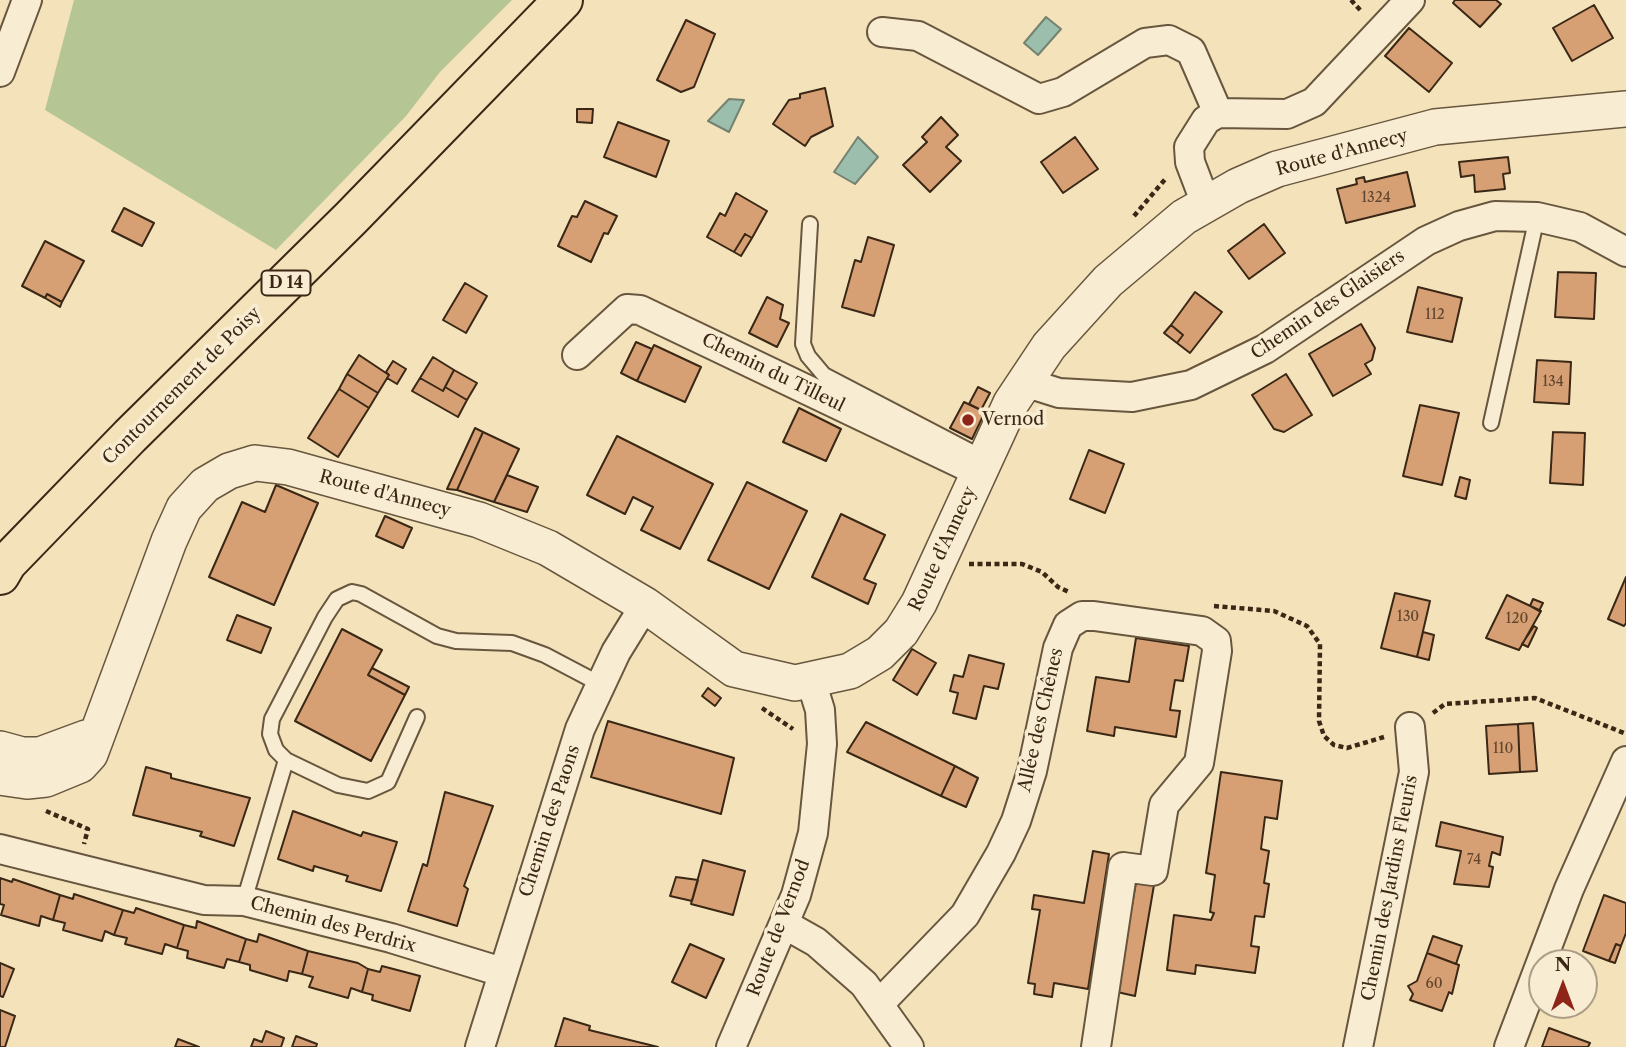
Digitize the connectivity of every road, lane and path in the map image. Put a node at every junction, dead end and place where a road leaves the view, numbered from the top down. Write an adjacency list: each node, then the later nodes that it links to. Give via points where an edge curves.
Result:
1 (27, 0): 5 (street)
2 (563, 0): 17 (highway, Contournement de Poisy / D 14)
3 (1410, 0): 7 (street, via 1314,103 1287,114)
4 (882, 32): 7 (street, via 918,36 1039,99 1063,93 1145,43 1169,40 1191,51)
5 (0, 72)
6 (1626, 109): 8 (street, Route d'Annecy, via 1434,127 1277,169)
7 (1218, 113): 8 (street, via 1196,131 1189,147)
8 (1206, 204): 13 (street, Route d'Annecy, via 1108,281 1064,327)
9 (1537, 218): 11 (street, Chemin des Glaisiers, via 1580,227); 13 (street, Chemin des Glaisiers, via 1495,216 1426,241 1265,349 1191,385 1132,397 1059,393); 14 (lane)
10 (810, 224): 15 (lane, via 803,344 808,356 824,375)
11 (1626, 252)
12 (578, 355): 15 (street, Chemin du Tilleul, via 627,309 640,310)
13 (1024, 382): 15 (street, Route d'Annecy)
14 (1491, 423)
15 (982, 465): 16 (street, Route d'Annecy)
16 (940, 563): 18 (path, via 1016,562 1042,572 1062,590); 21 (street, Route d'Annecy, via 901,632 880,653 850,671)
17 (3, 568)
18 (1078, 594)
19 (645, 605): 21 (street, Route d'Annecy, via 734,669 777,681); 22 (street, Chemin des Paons); 25 (street, Route d'Annecy, via 548,548 479,520 270,463 242,467 205,485 176,522)
20 (1205, 605): 24 (path, via 1274,611 1312,631 1321,656 1319,722 1334,745 1360,746)
21 (811, 681): 35 (street, Route de Vernod, via 820,710 820,789 805,868)
22 (600, 684): 28 (lane, via 512,643 456,642 437,636 352,592 332,605 272,719 271,741); 36 (street, Chemin des Paons, via 564,772)
23 (417, 717): 28 (lane, via 388,782 377,789 347,788)
24 (1410, 727): 26 (path, via 1445,704 1535,698); 42 (street, Chemin des Jardins Fleuris, via 1414,772)
25 (100, 729): 27 (street, via 79,742 40,755); 30 (street, Route d'Annecy, via 90,754 65,773 27,781)
26 (1626, 734)
27 (0, 749)
28 (286, 760): 34 (lane)
29 (1626, 761): 43 (street, via 1569,889)
30 (0, 777)
31 (34, 808): 33 (path, via 88,829)
32 (0, 849): 33 (street, Chemin des Perdrix)
33 (78, 867): 34 (street, Chemin des Perdrix, via 204,900)
34 (244, 901): 36 (street, Chemin des Perdrix)
35 (784, 924): 37 (street, via 816,942 864,984); 39 (street, Route de Vernod)
36 (502, 972): 38 (street, Chemin des Paons)
37 (879, 1004): 40 (street); 41 (street, Allée des Chênes, via 965,915 1001,853 1032,771 1058,648 1068,625 1082,616 1094,616 1202,631 1216,641 1217,651 1199,763 1164,805 1153,872 1123,867)
38 (480, 1047)
39 (731, 1047)
40 (909, 1047)
41 (1096, 1047)
42 (1358, 1047)
43 (1508, 1047)

